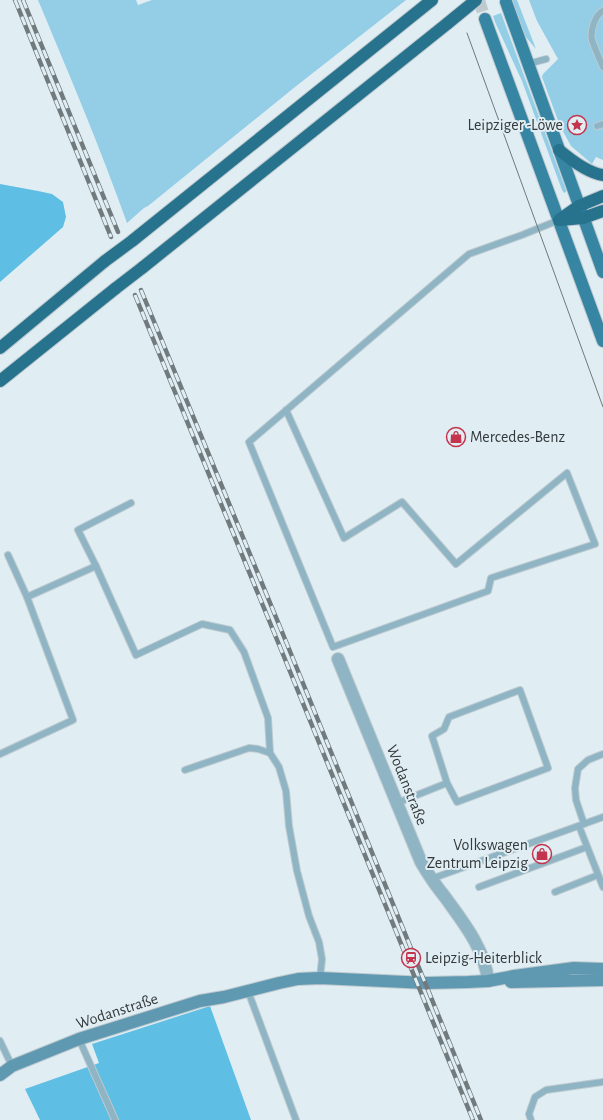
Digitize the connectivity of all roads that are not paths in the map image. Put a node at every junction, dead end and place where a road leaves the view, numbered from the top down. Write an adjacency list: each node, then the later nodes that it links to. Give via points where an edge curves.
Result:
1 (432, 0): 18 (highway, bridge)
2 (476, 0): 19 (highway, bridge)
3 (506, 2): 7 (main road)
4 (603, 11): 8 (lane, via 594,22 591,38)
5 (485, 19): 15 (main road)
6 (546, 59): 7 (lane)
7 (528, 64): 9 (main road)
8 (603, 67)
9 (559, 150): 10 (highway, via 594,173); 12 (main road)
10 (603, 175)
11 (603, 196): 12 (highway)
12 (579, 206): 14 (main road); 15 (highway)
13 (603, 211): 14 (highway)
14 (583, 218): 15 (highway); 16 (main road)
15 (558, 220): 17 (main road); 20 (lane, via 469,254)
16 (603, 272)
17 (603, 341)
18 (0, 348)
19 (0, 381)
20 (286, 410): 20 (lane, via 249,442 333,647 488,591 491,578 595,544 567,473 456,564 402,502 344,538)
21 (131, 503): 23 (lane, via 78,530)
22 (8, 555): 24 (lane)
23 (96, 566): 24 (lane); 26 (lane, via 136,655 202,624 230,630 244,652 268,718)
24 (26, 597): 27 (lane, via 73,720)
25 (338, 659): 31 (street, Wodanstraße)
26 (270, 753): 29 (lane, via 249,748); 41 (lane, via 280,767 286,791 297,871 308,916 319,942 322,959)
27 (0, 754)
28 (603, 754): 33 (lane, via 588,760 578,769 574,788)
29 (185, 770)
30 (447, 783): 30 (lane, via 457,802 548,768 520,690 449,717 444,729 432,736); 31 (lane)
31 (397, 803): 36 (street, Wodanstraße, via 421,862)
32 (603, 817): 33 (lane)
33 (581, 825): 34 (lane); 36 (lane)
34 (587, 847): 35 (lane); 37 (lane)
35 (598, 875): 38 (lane); 39 (lane)
36 (431, 879): 43 (street, Wodanstraße, via 466,926 487,969)
37 (479, 887)
38 (603, 887)
39 (555, 892)
40 (603, 969): 43 (street, Wodanstraße, via 574,968)
41 (320, 978): 43 (street, Wodanstraße, via 426,983); 44 (street, Wodanstraße, via 298,979)
42 (603, 980): 43 (street, Wodanstraße, via 515,983)
43 (488, 981)
44 (248, 991): 45 (street, Wodanstraße, via 200,1001); 51 (lane)
45 (79, 1039): 47 (street, Wodanstraße); 50 (lane)
46 (0, 1041): 47 (lane)
47 (12, 1066): 48 (street, Wodanstraße)
48 (0, 1075)
49 (603, 1082): 52 (lane, via 546,1090 535,1097 529,1114)
50 (115, 1120)
51 (296, 1120)
52 (532, 1120)

